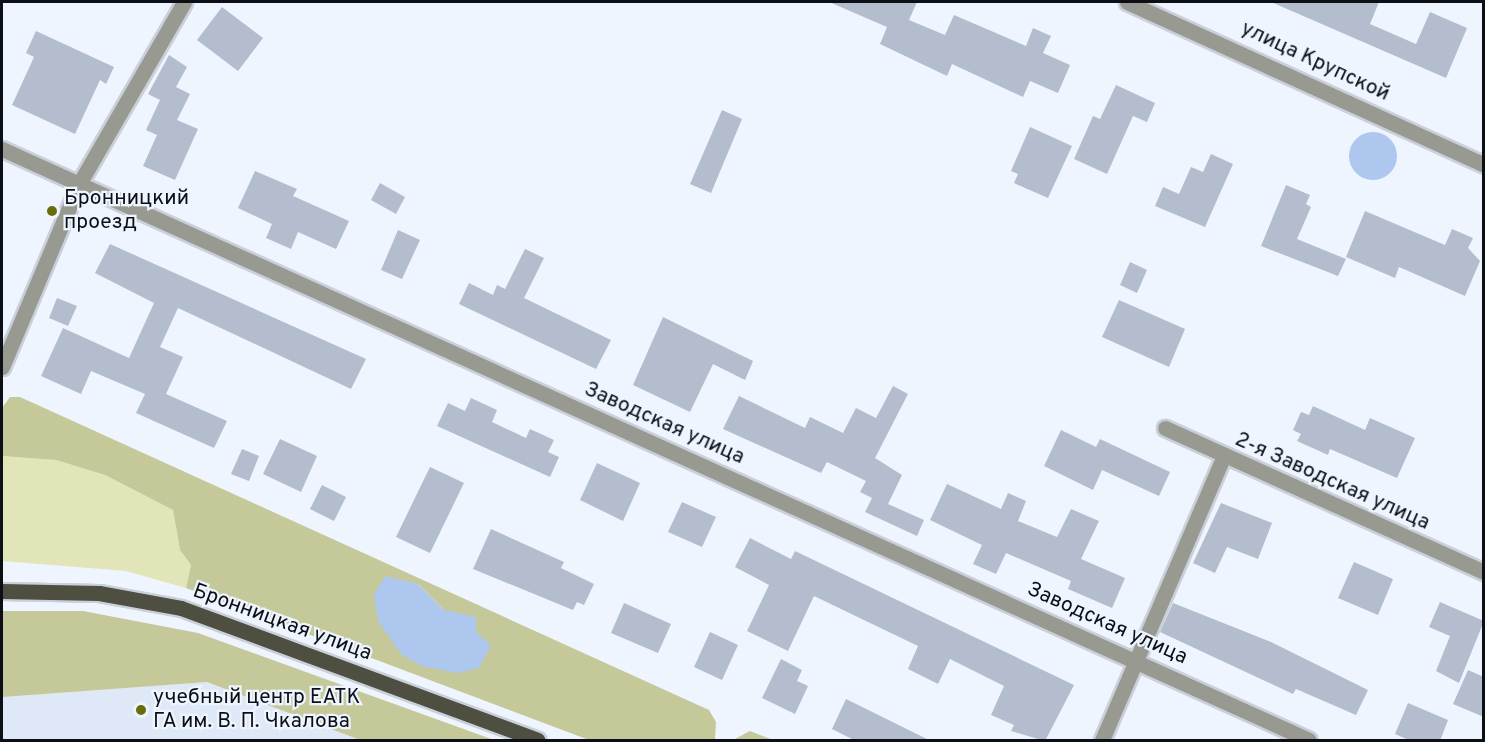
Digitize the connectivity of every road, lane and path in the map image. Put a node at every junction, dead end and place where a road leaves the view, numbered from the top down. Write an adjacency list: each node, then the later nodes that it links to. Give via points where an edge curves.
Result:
1 (184, 2): 5 (street)
2 (1127, 2): 4 (street, улица Крупской)
3 (2, 149): 5 (street, Заводская улица)
4 (1484, 165)
5 (79, 184): 6 (street); 11 (street, Заводская улица)
6 (2, 367)
7 (1165, 428): 8 (street, 2-я Заводская улица)
8 (1224, 456): 9 (street, 2-я Заводская улица); 11 (street)
9 (1484, 572)
10 (2, 591): 12 (main road, Бронницкая улица, via 99,593 181,608)
11 (1136, 660): 13 (street); 14 (street, Заводская улица)
12 (537, 741)
13 (1102, 741)
14 (1309, 741)

